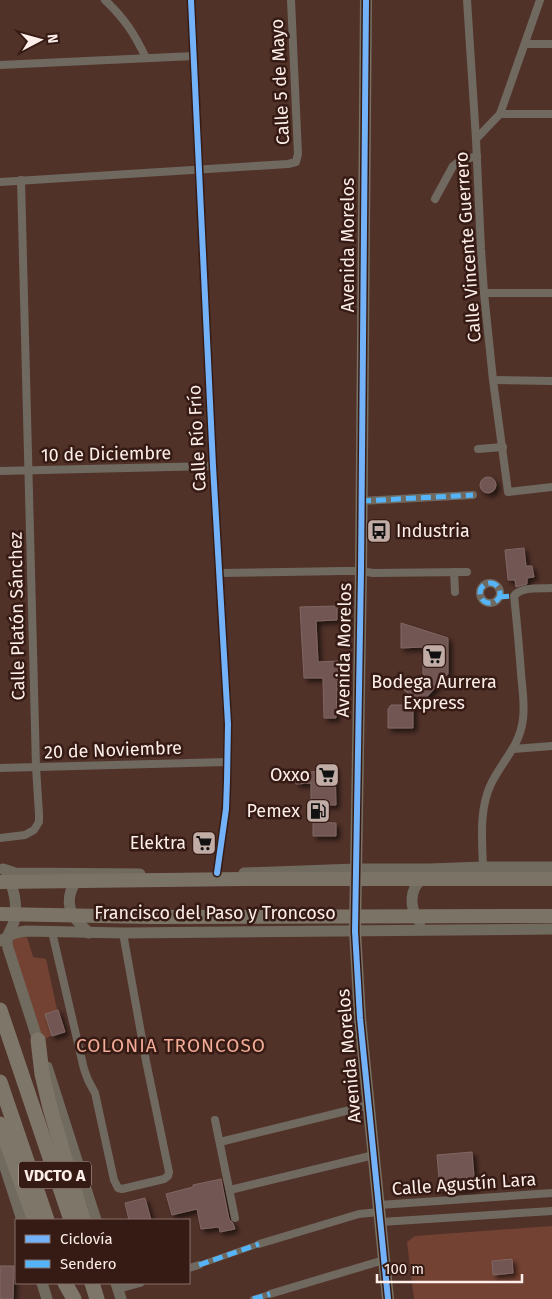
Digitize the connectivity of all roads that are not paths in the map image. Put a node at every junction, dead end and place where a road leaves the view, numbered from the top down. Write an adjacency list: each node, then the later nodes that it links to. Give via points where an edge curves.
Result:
1 (105, 0): 10 (street, via 134,34)
2 (191, 0): 9 (street, Calle Río Frío)
3 (291, 0): 16 (street, Calle 5 de Mayo, via 296,162)
4 (366, 0): 31 (main road, Avenida Morelos)
5 (466, 0): 14 (street, Calle Vincente Guerrero)
6 (540, 0): 7 (street)
7 (525, 44): 8 (street); 12 (street)
8 (552, 44)
9 (194, 56): 10 (street); 16 (street, Calle Río Frío)
10 (146, 58): 11 (street)
11 (0, 65)
12 (500, 114): 13 (street); 14 (street)
13 (552, 114)
14 (476, 139): 15 (street, Calle Vincente Guerrero)
15 (476, 156): 19 (street, via 453,166); 20 (street, Calle Vincente Guerrero)
16 (198, 170): 17 (street); 26 (street, Calle Río Frío)
17 (22, 180): 18 (street); 28 (street, Calle Platón Sánchez)
18 (0, 182)
19 (436, 199)
20 (484, 293): 21 (street); 22 (street, Calle Vincente Guerrero)
21 (552, 293)
22 (493, 380): 23 (street); 24 (street, Calle Vincente Guerrero)
23 (552, 381)
24 (503, 447): 25 (street); 29 (street, Calle Vincente Guerrero, via 508,492)
25 (478, 449)
26 (213, 466): 28 (street, 10 de Diciembre); 35 (street, Calle Río Frío)
27 (0, 471): 28 (street, 10 de Diciembre)
28 (29, 471): 43 (street, Calle Platón Sánchez)
29 (552, 488)
30 (473, 495): 31 (street)
31 (361, 501): 32 (main road, Avenida Morelos)
32 (361, 571): 33 (street); 35 (street); 48 (main road, Avenida Morelos)
33 (454, 572): 34 (street); 37 (street)
34 (467, 572)
35 (219, 573): 42 (street, Calle Río Frío)
36 (552, 588): 39 (street, via 523,590)
37 (455, 592)
38 (499, 596): 39 (street)
39 (514, 596): 41 (street, via 524,698 523,719)
40 (552, 746): 41 (street)
41 (513, 749): 46 (street, via 491,783 484,801)
42 (228, 762): 43 (street, 20 de Noviembre); 51 (street, Calle Río Frío, via 226,809)
43 (36, 767): 44 (street, 20 de Noviembre); 45 (street, Calle Platón Sánchez, via 39,822 25,835)
44 (0, 768)
45 (0, 838)
46 (482, 867): 47 (main road); 49 (main road)
47 (552, 867)
48 (356, 869): 49 (main road); 51 (main road); 58 (main road, Avenida Morelos)
49 (429, 869): 57 (main road, via 413,891 412,903 417,919)
50 (1, 872): 52 (main road); 53 (highway, Francisco del Paso y Troncoso, via 244,879); 62 (main road, via 12,886 16,903 15,919)
51 (216, 873): 52 (main road)
52 (86, 874): 60 (main road, via 77,880 69,901 75,918)
53 (552, 880)
54 (0, 914): 55 (highway, Francisco del Paso y Troncoso)
55 (552, 916)
56 (552, 929): 57 (main road, Francisco del Paso y Troncoso)
57 (430, 930): 58 (main road, Francisco del Paso y Troncoso)
58 (355, 931): 61 (main road, Francisco del Paso y Troncoso); 66 (main road, Avenida Morelos)
59 (52, 932): 60 (main road, Francisco del Paso y Troncoso); 61 (street, via 84,1069 95,1093 116,1185 122,1189 168,1176); 62 (main road, Francisco del Paso y Troncoso, via 20,931)
60 (89, 933): 61 (main road, Francisco del Paso y Troncoso)
61 (123, 933)
62 (3, 939): 64 (main road)
63 (0, 1010): 80 (highway, VDCTO A)
64 (38, 1040): 81 (highway, via 50,1108); 82 (main road)
65 (0, 1082): 79 (highway, VDCTO A)
66 (368, 1105): 69 (street); 71 (main road, Avenida Morelos)
67 (215, 1120): 69 (street)
68 (0, 1124): 78 (highway)
69 (220, 1142): 72 (street)
70 (0, 1152): 77 (main road)
71 (374, 1155): 72 (street); 75 (main road, Avenida Morelos)
72 (230, 1190): 76 (street)
73 (552, 1193): 75 (street, Calle Agustín Lara)
74 (552, 1211): 75 (street, Calle Agustín Lara)
75 (380, 1213): 83 (street, via 359,1214); 84 (main road, Avenida Morelos)
76 (235, 1218)
77 (22, 1219)
78 (35, 1219)
79 (48, 1219)
80 (71, 1219)
81 (83, 1219)
82 (96, 1219)
83 (260, 1244): 85 (street)
84 (384, 1260): 93 (street); 98 (main road, Avenida Morelos)
85 (198, 1265): 86 (street)
86 (190, 1268)
87 (42, 1284): 94 (main road)
88 (67, 1284): 95 (highway)
89 (92, 1284): 96 (highway)
90 (98, 1284): 96 (highway)
91 (137, 1284): 92 (street)
92 (118, 1290)
93 (270, 1294): 97 (street)
94 (47, 1299)
95 (74, 1299)
96 (98, 1299)
97 (253, 1299)
98 (388, 1299)

